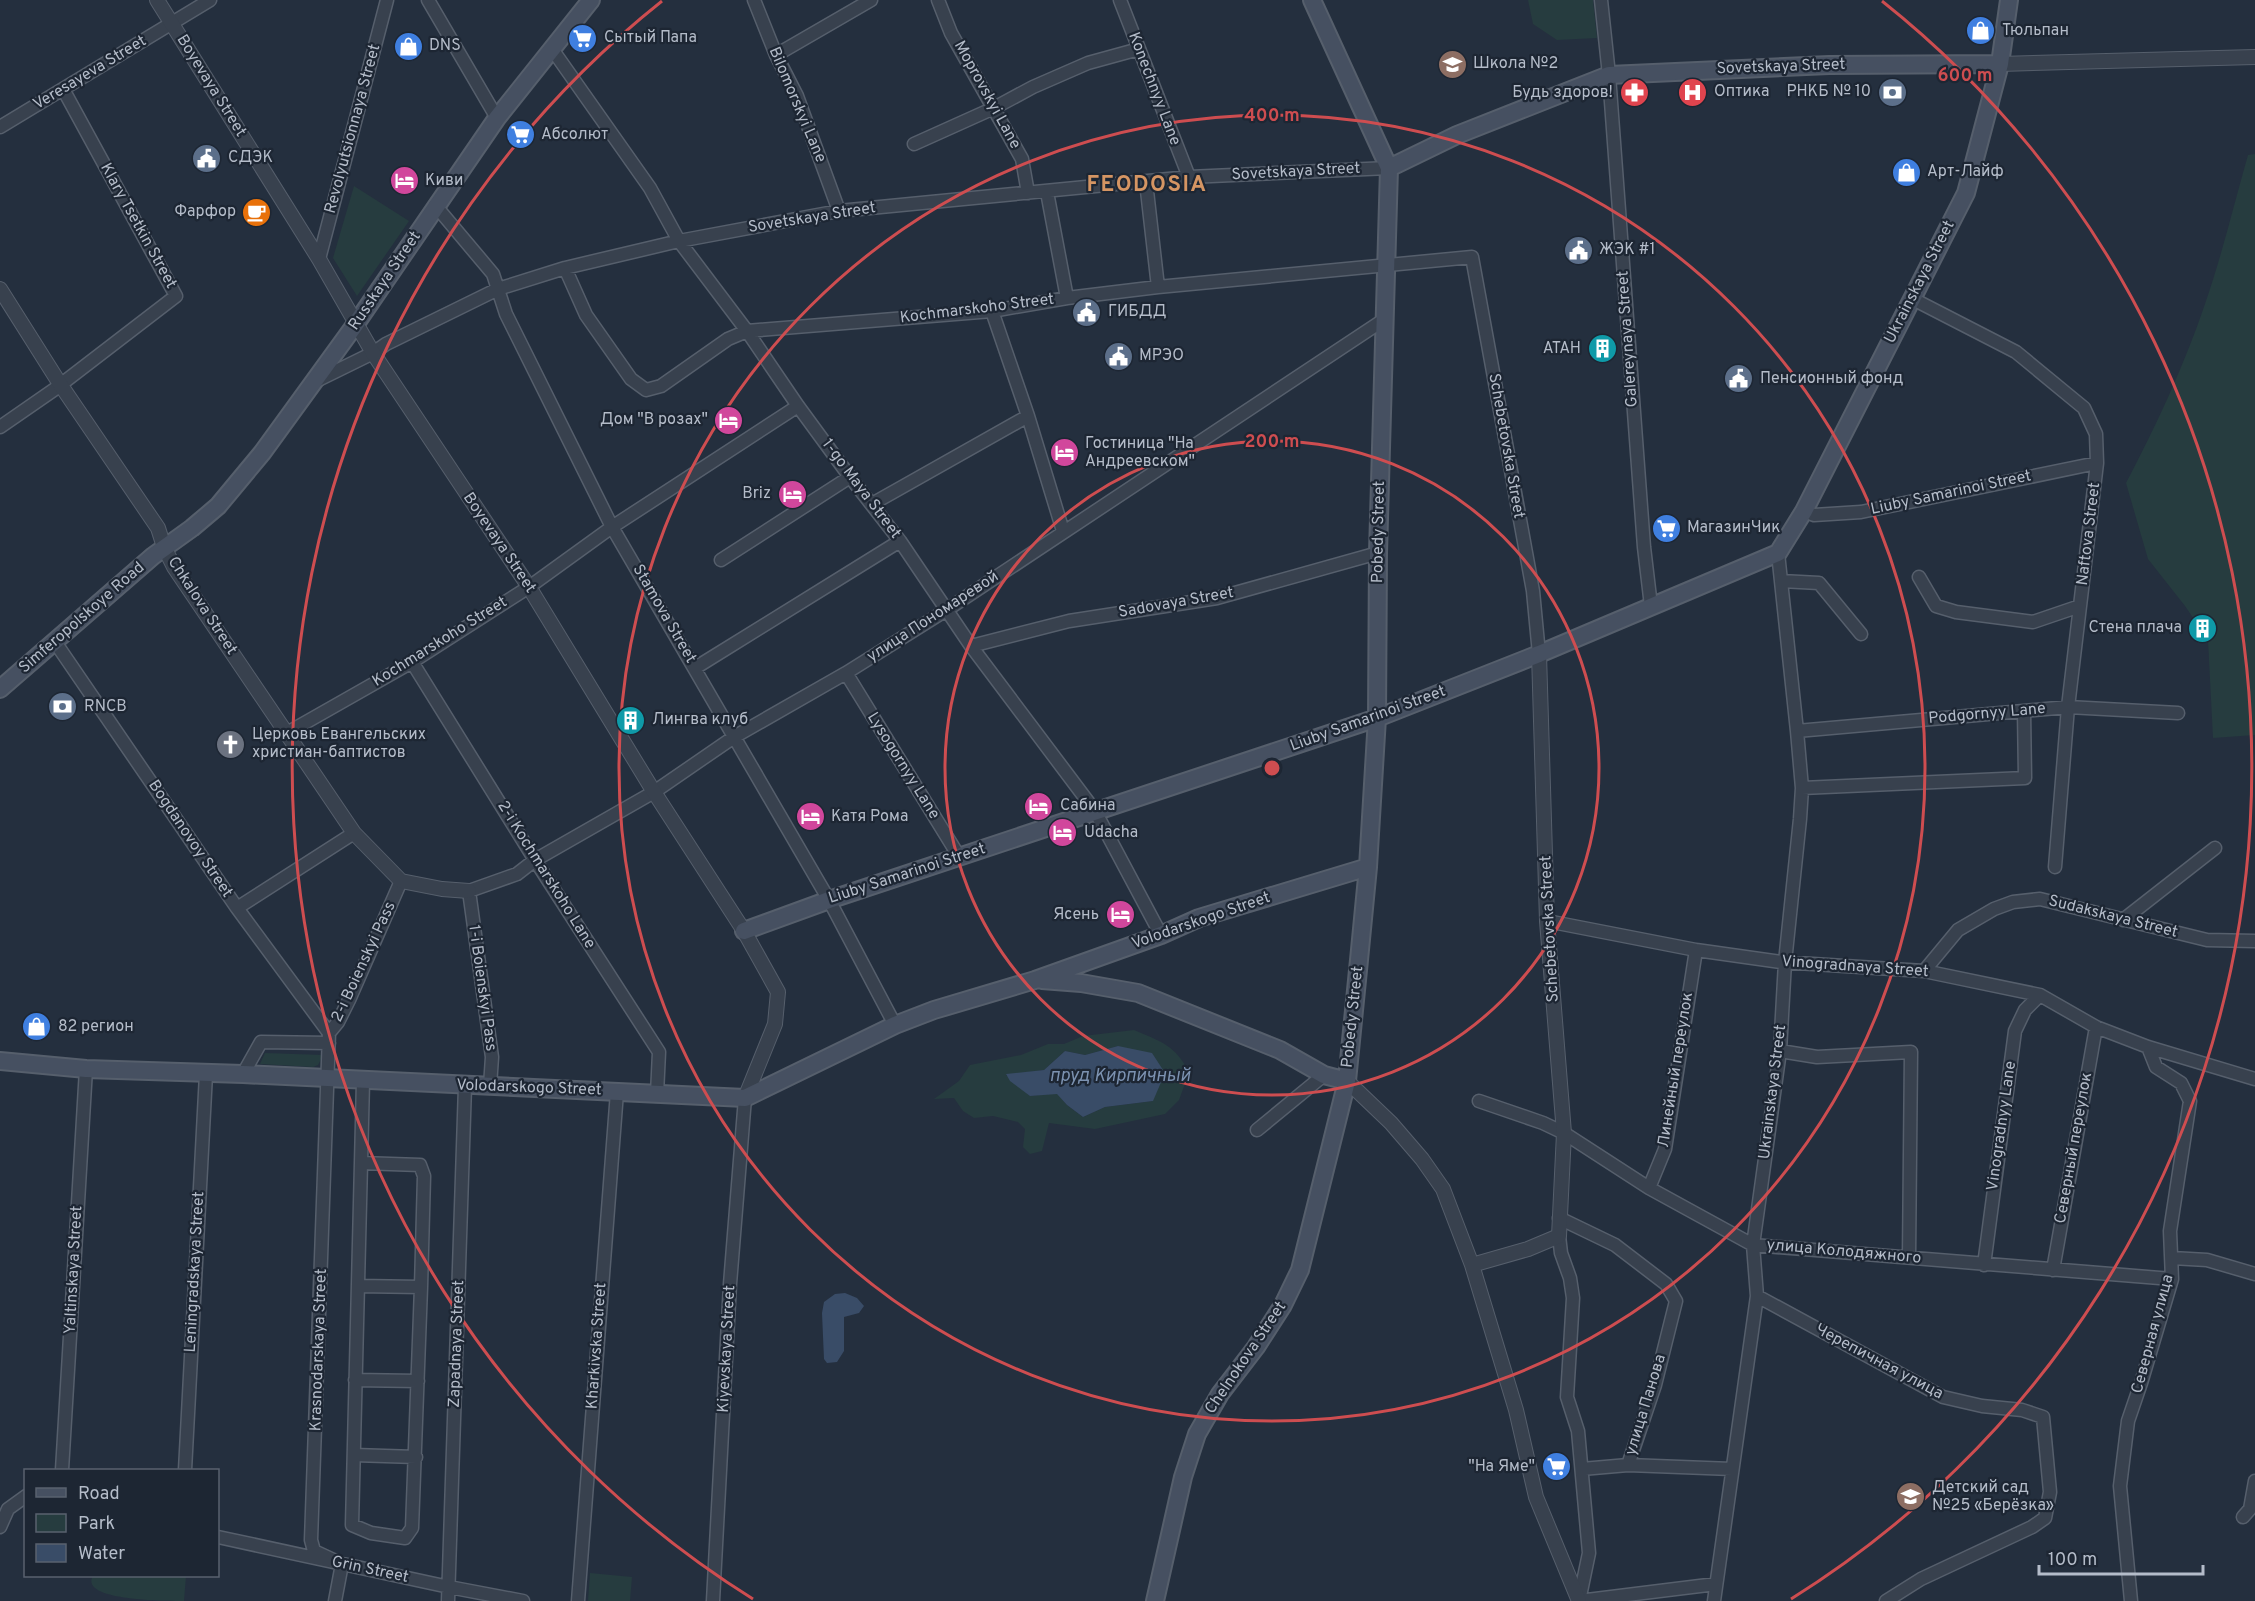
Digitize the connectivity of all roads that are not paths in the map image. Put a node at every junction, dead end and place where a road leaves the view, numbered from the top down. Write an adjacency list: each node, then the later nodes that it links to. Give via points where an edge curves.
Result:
1 (158, 0): 13 (street, Boyevaya Street)
2 (210, 0): 13 (street, Veresayeva Street)
3 (387, 0): 34 (street, Revolyutsionnaya Street)
4 (428, 0): 22 (street)
5 (591, 0): 14 (main road, Russkaya Street)
6 (754, 0): 16 (street, Bilomorskyi Lane)
7 (871, 0): 16 (street)
8 (938, 0): 21 (street, Moprovskyi Lane, via 951,33)
9 (1120, 0): 15 (street, Konechnyy Lane)
10 (1312, 0): 25 (main road, Pobedy Street)
11 (1601, 0): 19 (street, Galereynaya Street)
12 (2009, 0): 18 (main road, Ukrainskaya Street)
13 (172, 23): 20 (street, Veresayeva Street); 34 (street, Boyevaya Street)
14 (552, 49): 22 (main road, Russkaya Street); 32 (street, 1-go Maya Street, via 650,188)
15 (1139, 49): 21 (street, via 1088,63); 26 (street, Konechnyy Lane)
16 (776, 55): 31 (street, Bilomorskyi Lane, via 797,96)
17 (2255, 57): 18 (street, Sovetskaya Street)
18 (2000, 64): 19 (main road, Sovetskaya Street, via 1830,65); 41 (main road, Ukrainskaya Street, via 1966,193)
19 (1609, 75): 25 (main road, Sovetskaya Street, via 1478,126); 66 (street, Galereynaya Street)
20 (63, 89): 23 (street, Veresayeva Street); 48 (street, Klary Tsetkin Street, via 176,296)
21 (993, 108): 24 (street); 29 (street, Moprovskyi Lane, via 1022,159)
22 (497, 118): 30 (main road, Russkaya Street)
23 (0, 127)
24 (914, 144)
25 (1389, 168): 26 (street, Sovetskaya Street); 35 (main road, Pobedy Street)
26 (1189, 177): 27 (street, Sovetskaya Street)
27 (1146, 182): 28 (street, Sovetskaya Street); 37 (street)
28 (1047, 192): 29 (street, Sovetskaya Street); 40 (street)
29 (1028, 193): 31 (street, Sovetskaya Street)
30 (435, 206): 39 (street, Stamova Street, via 493,274); 44 (main road, Russkaya Street)
31 (839, 211): 32 (street, Sovetskaya Street)
32 (679, 241): 36 (street, Sovetskaya Street); 45 (street, 1-go Maya Street)
33 (1472, 256): 35 (street, Kochmarskoho Street); 72 (street, Schebetovska Street, via 1533,591)
34 (319, 259): 44 (street, Boyevaya Street)
35 (1386, 265): 37 (street, Kochmarskoho Street); 43 (main road, Pobedy Street)
36 (565, 268): 39 (street, Sovetskaya Street); 45 (street, Kochmarskoho Street, via 586,315 631,379 646,390 661,386 728,339)
37 (1158, 287): 40 (street, Kochmarskoho Street)
38 (0, 289): 48 (street, Chkalova Street)
39 (498, 289): 46 (street, Sovetskaya Street); 56 (street, Stamova Street, via 506,314)
40 (1067, 298): 42 (street, Kochmarskoho Street)
41 (1911, 298): 52 (street, Naftova Street, via 2016,352 2084,408 2096,434); 55 (main road, Ukrainskaya Street)
42 (992, 311): 45 (street, Kochmarskoho Street); 50 (street)
43 (1385, 319): 57 (street, улица Пономаревой); 60 (main road, Pobedy Street)
44 (355, 325): 46 (street, Boyevaya Street); 47 (main road, Russkaya Street)
45 (747, 331): 49 (street, 1-go Maya Street)
46 (373, 353): 47 (street, Sovetskaya Street); 65 (street, Boyevaya Street)
47 (314, 381): 59 (main road, Russkaya Street, via 218,506)
48 (60, 384): 51 (street, Klary Tsetkin Street); 59 (street, Chkalova Street, via 158,528)
49 (798, 406): 53 (street, 1-go Maya Street); 56 (street, Kochmarskoho Street)
50 (1028, 416): 54 (street); 57 (street)
51 (0, 426)
52 (2097, 463): 55 (street, Liuby Samarinoi Street, via 1861,512 1814,515); 67 (street, Naftova Street)
53 (850, 477): 54 (street, 1-go Maya Street); 62 (street)
54 (872, 504): 58 (street, 1-go Maya Street)
55 (1804, 511): 61 (main road, Ukrainskaya Street)
56 (612, 526): 65 (street, Kochmarskoho Street); 74 (street, Stamova Street)
57 (1063, 531): 68 (street, улица Пономаревой)
58 (900, 541): 68 (street, 1-go Maya Street); 74 (street)
59 (164, 547): 70 (main road, Simferopolskoye Road); 82 (street, Chkalova Street)
60 (1378, 553): 71 (street, Sadovaya Street, via 1216,598 1069,621); 80 (main road, Pobedy Street)
61 (1778, 553): 64 (street, Ukrainskaya Street); 66 (main road, Liuby Samarinoi Street)
62 (721, 560)
63 (1919, 577): 67 (street, via 1936,606 1956,612 2033,622)
64 (1781, 580): 69 (street, via 1820,583); 81 (street, Ukrainskaya Street)
65 (529, 587): 73 (street, Kochmarskoho Street); 85 (street, Boyevaya Street)
66 (1651, 606): 72 (main road, Liuby Samarinoi Street)
67 (2080, 606): 77 (street, Naftova Street)
68 (948, 609): 71 (street, 1-go Maya Street); 75 (street, улица Пономаревой)
69 (1861, 634)
70 (55, 642): 76 (main road, Simferopolskoye Road); 96 (street, Bogdanovoy Street)
71 (971, 646): 86 (street, 1-go Maya Street)
72 (1539, 654): 80 (main road, Liuby Samarinoi Street); 98 (street, Schebetovska Street)
73 (412, 662): 82 (street, Kochmarskoho Street); 90 (street, 2-i Kochmarskoho Lane)
74 (695, 668): 83 (street, Stamova Street)
75 (846, 673): 83 (street, улица Пономаревой); 89 (street, Lysogornyy Lane)
76 (0, 689)
77 (2068, 707): 78 (street, Podgornyy Lane); 79 (street, Podgornyy Lane); 92 (street, Naftova Street)
78 (2024, 711): 81 (street, Podgornyy Lane); 84 (street, via 2025,778)
79 (2178, 713)
80 (1377, 718): 86 (main road, Liuby Samarinoi Street); 91 (main road, Pobedy Street)
81 (1797, 731): 84 (street, Ukrainskaya Street)
82 (287, 733): 87 (street, Chkalova Street)
83 (734, 737): 85 (street, улица Пономаревой); 95 (street, Stamova Street)
84 (1802, 788): 103 (street, Ukrainskaya Street)
85 (654, 792): 90 (street, улица Пономаревой); 99 (street, Boyevaya Street)
86 (1095, 811): 89 (main road, Liuby Samarinoi Street); 100 (street, 1-go Maya Street)
87 (354, 833): 93 (street, Chkalova Street); 96 (street)
88 (2215, 848): 97 (street)
89 (960, 858): 95 (main road, Liuby Samarinoi Street)
90 (536, 860): 94 (street, улица Пономаревой, via 517,874); 124 (street, 2-i Kochmarskoho Lane, via 659,1052)
91 (1368, 867): 100 (main road, Volodarskogo Street, via 1199,918); 120 (main road, Pobedy Street)
92 (2055, 867)
93 (401, 881): 94 (street); 109 (street, 2-i Boienskyi Pass)
94 (469, 891): 122 (street, 1-i Boienskyi Pass, via 492,1057)
95 (829, 900): 99 (main road, Liuby Samarinoi Street); 107 (street, Stamova Street)
96 (237, 908): 109 (street, Bogdanovoy Street)
97 (2123, 920): 101 (street, Sudakskaya Street, via 2207,940); 104 (street, Sudakskaya Street, via 2040,899 2013,902 1958,930)
98 (1547, 921): 102 (street, Vinogradnaya Street); 128 (street, Schebetovska Street)
99 (744, 931): 125 (street, Boyevaya Street, via 778,992 775,1024)
100 (1161, 935): 105 (main road, Volodarskogo Street)
101 (2255, 941)
102 (1696, 950): 103 (street, Vinogradnaya Street); 130 (street, Линейный переулок, via 1665,1149)
103 (1785, 962): 104 (street, Vinogradnaya Street); 111 (street, Ukrainskaya Street)
104 (1924, 971): 106 (street, Vinogradnaya Street)
105 (1035, 980): 107 (main road, Volodarskogo Street); 116 (main road, Volodarskogo Street, via 1138,993 1280,1050)
106 (2040, 995): 108 (street, Vinogradnaya Street); 136 (street, Vinogradnyy Lane, via 2025,1010 2015,1031)
107 (895, 1025): 125 (main road, Volodarskogo Street)
108 (2096, 1027): 110 (street, Vinogradnaya Street); 138 (street, Северный переулок)
109 (329, 1038): 115 (street, via 261,1042); 117 (street, 2-i Boienskyi Pass)
110 (2148, 1047): 118 (street, Vinogradnaya Street); 135 (street, Северная улица, via 2156,1067 2181,1083 2190,1101 2170,1231)
111 (1780, 1051): 133 (street, Ukrainskaya Street); 134 (street, via 1817,1057 1911,1052)
112 (0, 1061): 113 (main road, Volodarskogo Street)
113 (86, 1069): 114 (main road, Volodarskogo Street); 149 (street, Yaltinskaya Street)
114 (206, 1074): 115 (main road, Volodarskogo Street); 150 (street, Leningradskaya Street)
115 (243, 1074): 117 (main road, Volodarskogo Street)
116 (1324, 1075): 120 (main road, Volodarskogo Street); 127 (street)
117 (328, 1079): 119 (main road, Volodarskogo Street); 158 (street, Krasnodarskaya Street, via 311,1540 314,1551)
118 (2255, 1079)
119 (363, 1081): 121 (main road, Volodarskogo Street); 129 (street)
120 (1347, 1081): 137 (street, via 1391,1124 1443,1189); 166 (main road, Chelnokova Street, via 1300,1270 1283,1305 1220,1394 1197,1434 1183,1477)
121 (465, 1086): 122 (main road, Volodarskogo Street); 160 (street, Zapadnaya Street)
122 (490, 1086): 123 (main road, Volodarskogo Street)
123 (617, 1092): 124 (main road, Volodarskogo Street); 164 (street, Kharkivska Street)
124 (657, 1094): 125 (main road, Volodarskogo Street)
125 (745, 1098): 165 (street, Kiyevskaya Street, via 729,1296)
126 (1479, 1101): 128 (street, улица Колодяжного)
127 (1257, 1130)
128 (1564, 1134): 130 (street, улица Колодяжного); 131 (street, Schebetovska Street)
129 (360, 1163): 141 (street); 142 (street, via 420,1165 424,1176)
130 (1649, 1188): 133 (street, улица Колодяжного)
131 (1559, 1218): 132 (street, Schebetovska Street); 148 (street, улица Панова, via 1616,1245 1666,1284 1676,1301 1655,1385)
132 (1559, 1236): 137 (street); 151 (street, Schebetovska Street, via 1560,1253 1574,1298 1568,1397 1578,1431)
133 (1753, 1245): 134 (street, улица Колодяжного); 143 (street, Ukrainskaya Street)
134 (1909, 1257): 136 (street, улица Колодяжного)
135 (2172, 1258): 139 (street, via 2207,1260); 140 (street, Северная улица)
136 (1984, 1264): 138 (street, улица Колодяжного)
137 (1472, 1265): 167 (street, via 1516,1410 1536,1497)
138 (2053, 1270): 140 (street, улица Колодяжного)
139 (2255, 1274)
140 (2172, 1279): 170 (street, Северная улица, via 2128,1421 2120,1486)
141 (358, 1286): 142 (street); 144 (street)
142 (421, 1287): 145 (street)
143 (1757, 1296): 152 (street, Ukrainskaya Street); 169 (street, Черепичная улица, via 1943,1397 2043,1417 2050,1492 2045,1518 1921,1579)
144 (356, 1380): 145 (street); 146 (street)
145 (418, 1381): 147 (street)
146 (354, 1455): 147 (street); 147 (street, via 352,1525 371,1533 405,1538 412,1528)
147 (416, 1457)
148 (1628, 1465): 151 (street, улица Панова); 152 (street)
149 (62, 1469)
150 (185, 1469)
151 (1582, 1469): 167 (street, Schebetovska Street, via 1589,1553)
152 (1732, 1469): 159 (street, Ukrainskaya Street)
153 (2255, 1481): 155 (street, via 2250,1509)
154 (24, 1497): 156 (street, via 8,1509)
155 (2243, 1517)
156 (0, 1527)
157 (219, 1537): 158 (street, Grin Street)
158 (342, 1564): 160 (street, Grin Street); 161 (street)
159 (1716, 1584): 167 (street); 168 (street, Ukrainskaya Street)
160 (449, 1587): 162 (street, Zapadnaya Street); 163 (street, Grin Street)
161 (335, 1601)
162 (448, 1601)
163 (523, 1601)
164 (578, 1601)
165 (713, 1601)
166 (1155, 1601)
167 (1579, 1601)
168 (1714, 1601)
169 (1886, 1601)
170 (2132, 1601)

